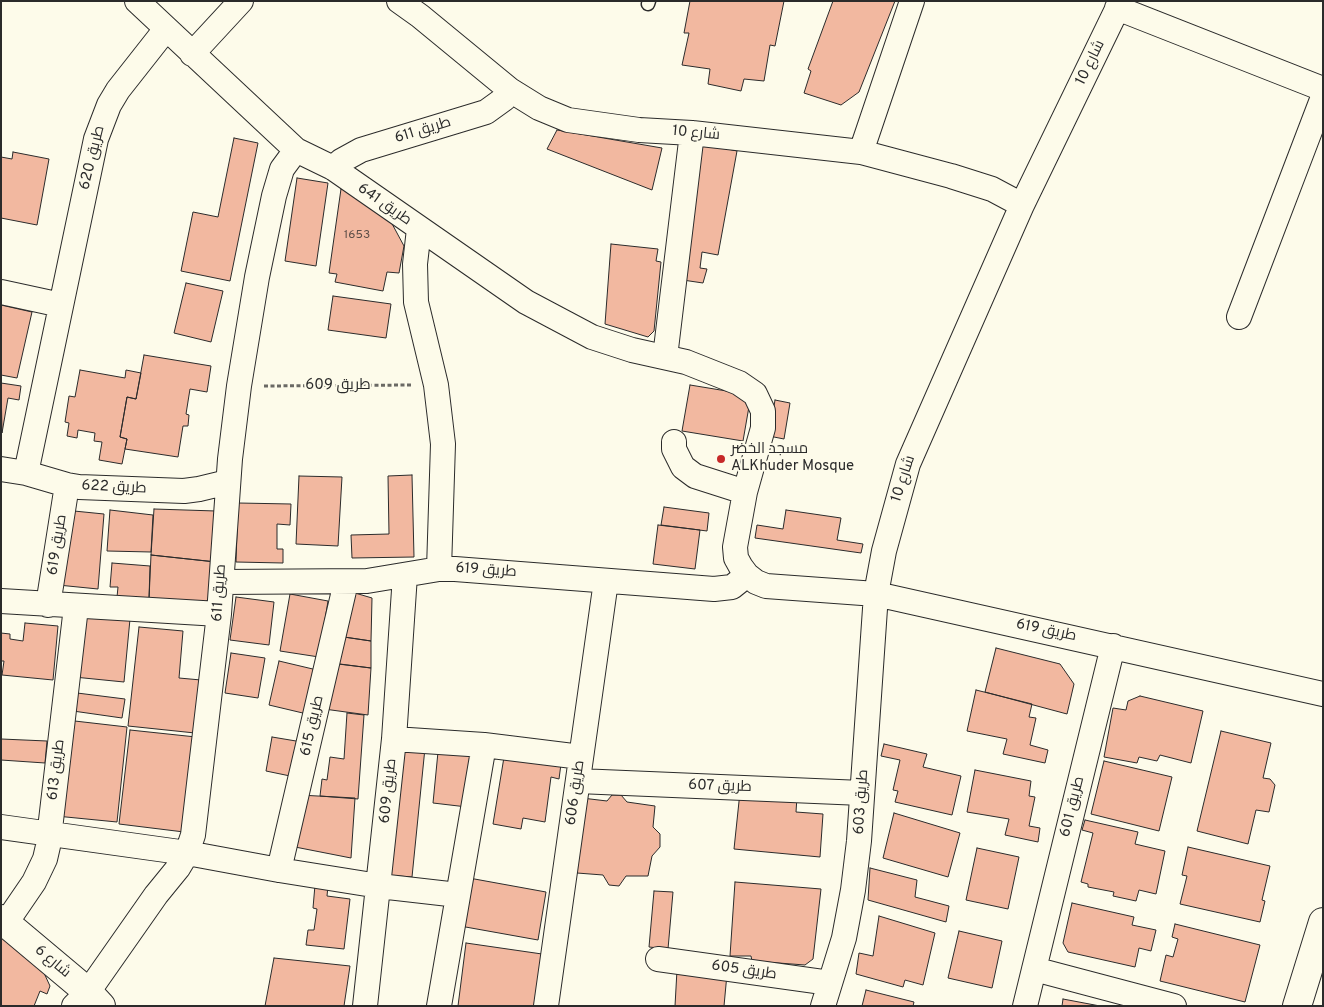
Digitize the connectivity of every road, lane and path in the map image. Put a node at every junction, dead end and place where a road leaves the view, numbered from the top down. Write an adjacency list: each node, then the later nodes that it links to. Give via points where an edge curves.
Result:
1 (137, 1): 6 (street, طريق 641)
2 (241, 1): 7 (street)
3 (398, 1): 9 (street, شارع 10)
4 (912, 1): 13 (street)
5 (1119, 5): 8 (street); 15 (street, شارع 10)
6 (166, 29): 7 (street, طريق 641); 18 (street, طريق 620, via 118,90 102,122)
7 (192, 54): 12 (street, طريق 641)
8 (1323, 89)
9 (510, 90): 11 (street, شارع 10, via 539,108 568,120 639,130); 14 (street, طريق 611, via 504,99 486,112 361,150)
10 (1323, 97): 19 (street)
11 (692, 133): 13 (street, شارع 10); 20 (street)
12 (296, 150): 14 (street, طريق 641); 22 (street, طريق 611, via 282,169 274,196)
13 (860, 152): 15 (street, شارع 10, via 992,189)
14 (333, 168): 16 (street, طريق 641)
15 (1022, 205): 35 (street, شارع 10, via 908,464 884,551)
16 (419, 229): 20 (street, طريق 641, via 561,322 592,337 632,350); 21 (street, via 415,264 416,302)
17 (1, 292): 18 (street)
18 (61, 305): 25 (street, طريق 620)
19 (1239, 317)
20 (675, 359): 28 (street, طريق 641, via 739,383 755,394 763,411 763,428)
21 (436, 385): 22 (path, طريق 609); 29 (street, via 443,444)
22 (239, 386): 26 (street, طريق 611)
23 (674, 442): 28 (street, via 683,467 695,476)
24 (1, 468): 25 (street, طريق 622)
25 (26, 473): 27 (street, طريق 622)
26 (228, 482): 27 (street, طريق 622, via 184,491); 33 (street, طريق 611)
27 (67, 485): 37 (street, طريق 619)
28 (745, 492): 32 (street, via 736,558 740,567)
29 (439, 569): 30 (street, طريق 619); 31 (street, طريق 619)
30 (405, 576): 34 (street, طريق 619); 42 (street, طريق 609)
31 (606, 580): 32 (street, طريق 619, via 723,589); 44 (street, طريق 606)
32 (756, 581): 35 (street, طريق 619)
33 (222, 582): 34 (street, طريق 619); 39 (street, طريق 611)
34 (346, 582): 50 (street, طريق 615)
35 (876, 594): 40 (street, طريق 619); 46 (street, طريق 603)
36 (1, 601): 37 (street)
37 (48, 605): 38 (street)
38 (76, 607): 39 (street); 48 (street, طريق 613)
39 (219, 614): 49 (street, طريق 611, via 196,816)
40 (1113, 646): 41 (street, طريق 619); 56 (street, طريق 601)
41 (1323, 694)
42 (394, 739): 43 (street); 51 (street, طريق 609)
43 (484, 745): 44 (street); 52 (street)
44 (581, 757): 45 (street, طريق 606)
45 (578, 782): 46 (street, طريق 607); 61 (street, طريق 606)
46 (862, 793): 57 (street, طريق 603, via 854,890)
47 (1, 827): 48 (street)
48 (49, 834): 49 (street); 53 (street, طريق 613, via 40,871)
49 (187, 853): 50 (street); 58 (street, طريق 611)
50 (279, 870): 51 (street)
51 (379, 886): 52 (street); 59 (street, طريق 609)
52 (458, 895): 60 (street)
53 (4, 921): 58 (street, شارع 6)
54 (1323, 922): 65 (street)
55 (658, 960): 57 (street, طريق 605)
56 (1034, 969): 63 (street, طريق 601); 64 (street)
57 (830, 983): 62 (street, طريق 603)
58 (88, 1001)
59 (365, 1006)
60 (438, 1006)
61 (546, 1006)
62 (823, 1006)
63 (1024, 1006)
64 (1174, 1006)
65 (1297, 1006)

